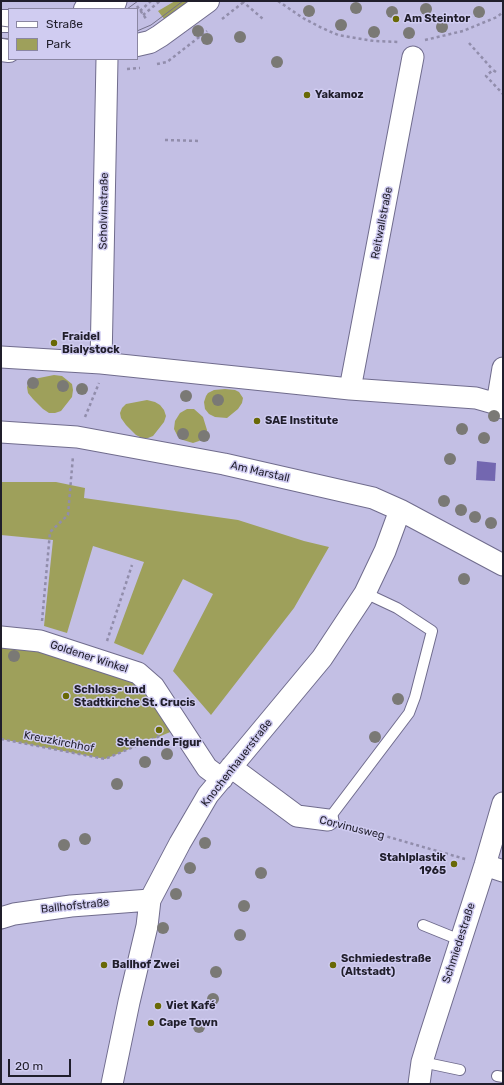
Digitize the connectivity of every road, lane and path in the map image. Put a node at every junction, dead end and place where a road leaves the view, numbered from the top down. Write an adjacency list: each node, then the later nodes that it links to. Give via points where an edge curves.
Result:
1 (102, 1): 7 (street)
2 (151, 1): 8 (path)
3 (160, 1): 10 (path)
4 (208, 1): 13 (street, via 160,36)
5 (278, 1): 14 (path, via 303,18 338,35)
6 (244, 2): 11 (path)
7 (87, 8)
8 (140, 10)
9 (503, 12): 14 (path, via 463,31)
10 (143, 15)
11 (263, 19)
12 (469, 43): 16 (path, via 494,71 486,76)
13 (138, 45)
14 (414, 47): 22 (street, Reitwallstraße)
15 (107, 60): 20 (street, Scholvinstraße)
16 (503, 94)
17 (165, 140): 18 (path)
18 (201, 142)
19 (1, 357): 20 (street)
20 (101, 363): 22 (street); 25 (path, via 100,382)
21 (503, 368): 23 (street)
22 (350, 389): 23 (street, via 476,398)
23 (500, 406)
24 (1, 432): 25 (street, Am Marstall)
25 (77, 437): 26 (street, Am Marstall, via 269,474 373,498); 31 (path, via 71,468 68,515 50,532)
26 (400, 510): 28 (street, Am Marstall); 29 (street, Knochenhauerstraße)
27 (132, 565): 32 (path)
28 (503, 565)
29 (366, 593): 35 (street, Knochenhauerstraße, via 322,658); 37 (lane, via 397,608 432,631 409,713)
30 (1, 637): 31 (street, Goldener Winkel)
31 (40, 641): 32 (street, Goldener Winkel)
32 (101, 661): 33 (street, Goldener Winkel, via 138,673 154,686)
33 (180, 728): 34 (path, Kreuzkirchhof, via 105,759); 35 (street, Goldener Winkel, via 207,768)
34 (1, 739)
35 (226, 773): 37 (street, Corvinusweg, via 297,816); 39 (street, Knochenhauerstraße, via 208,794)
36 (503, 803): 38 (street, Schmiedestraße)
37 (328, 820): 38 (path, Corvinusweg)
38 (494, 868): 42 (street, Schmiedestraße)
39 (150, 900): 40 (street, Ballhofstraße, via 71,906); 45 (street, Knochenhauerstraße, via 147,926)
40 (1, 918)
41 (424, 925): 42 (lane)
42 (460, 940): 43 (street, Schmiedestraße)
43 (422, 1062): 44 (lane); 46 (street, Schmiedestraße)
44 (460, 1070)
45 (112, 1084)
46 (419, 1084)

